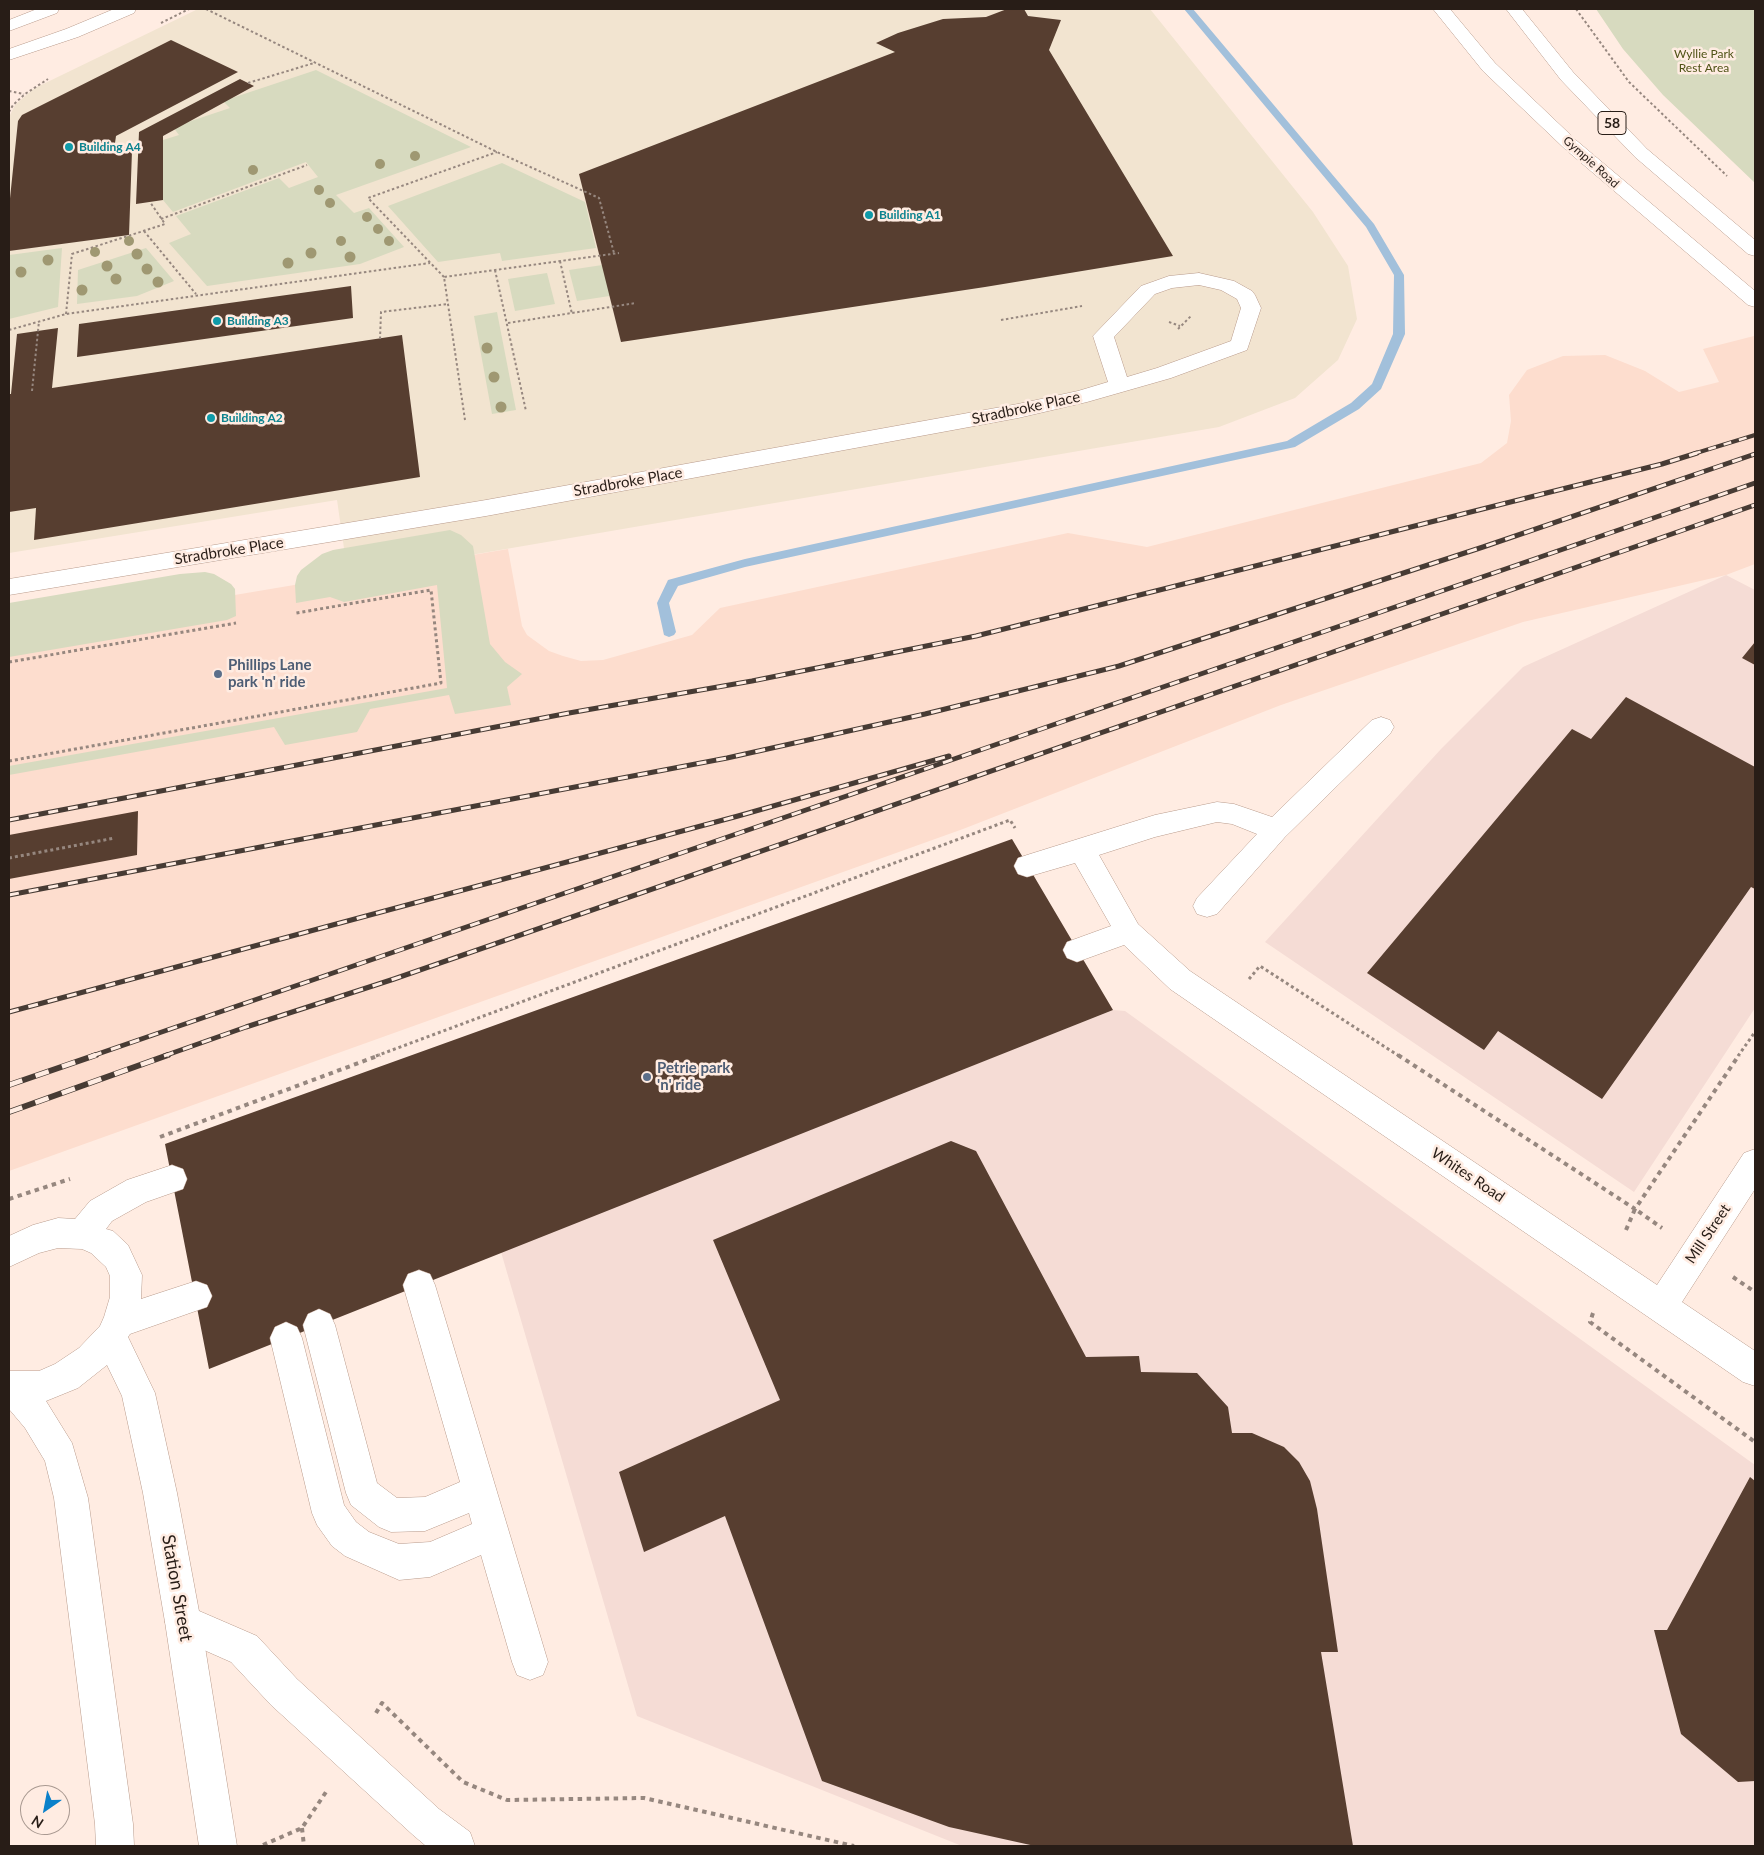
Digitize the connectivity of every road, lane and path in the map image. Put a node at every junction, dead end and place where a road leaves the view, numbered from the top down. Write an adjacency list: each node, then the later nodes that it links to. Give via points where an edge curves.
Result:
1 (51, 9): 7 (main road)
2 (128, 9): 8 (main road, via 72,33 42,56)
3 (206, 9): 9 (path)
4 (1441, 9): 27 (main road, Gympie Road, via 1489,66 1571,145)
5 (1514, 9): 19 (main road, 58, via 1567,76 1641,153)
6 (1576, 9): 15 (path, via 1629,82)
7 (9, 26)
8 (13, 62)
9 (314, 63): 10 (path); 13 (path)
10 (248, 83)
11 (9, 91): 12 (path)
12 (25, 94)
13 (497, 152): 21 (path, via 598,198); 23 (path, via 368,198)
14 (307, 165): 17 (path)
15 (1729, 178)
16 (150, 202): 17 (path)
17 (161, 218): 18 (path, via 165,224)
18 (144, 231): 26 (path); 30 (path, via 72,254)
19 (1755, 250)
20 (620, 252): 21 (path)
21 (614, 253): 22 (path)
22 (560, 261): 24 (path); 31 (path)
23 (430, 263): 25 (path); 26 (path)
24 (495, 270): 25 (path); 33 (path)
25 (444, 277): 29 (path)
26 (196, 295): 30 (path)
27 (1755, 301)
28 (636, 303): 31 (path)
29 (448, 304): 35 (path, via 381,312); 39 (path)
30 (66, 314): 32 (path)
31 (572, 314): 33 (path)
32 (40, 322): 34 (path); 37 (path)
33 (508, 323): 38 (path)
34 (9, 330)
35 (380, 338)
36 (1119, 385): 36 (main road, Stradbroke Place, via 1164,373 1240,345 1251,308 1245,294 1227,285 1199,279 1169,282 1148,290 1103,336); 40 (main road, Stradbroke Place, via 1018,411 496,507)
37 (32, 390)
38 (526, 410)
39 (465, 420)
40 (9, 587)
41 (296, 612): 45 (path, via 431,590 441,683)
42 (236, 623): 43 (path)
43 (9, 662)
44 (1381, 727): 46 (main road)
45 (9, 761)
46 (1276, 830): 48 (main road, via 1234,814 1217,812 1155,826); 51 (main road)
47 (115, 838): 49 (path)
48 (1082, 850): 50 (main road); 52 (main road, Whites Road)
49 (9, 858)
50 (1031, 865): 56 (path, via 1010,820)
51 (1208, 906)
52 (1128, 932): 53 (main road); 54 (main road, Whites Road, via 1180,980)
53 (1077, 950)
54 (1223, 1009): 55 (path, via 1260,966 1635,1209); 65 (main road, Whites Road)
55 (1755, 1032)
56 (158, 1138)
57 (1755, 1163): 65 (main road, Mill Street)
58 (71, 1179): 60 (path)
59 (172, 1179): 61 (main road, via 138,1190 100,1211)
60 (9, 1199)
61 (82, 1234): 62 (main road, via 58,1233 33,1240); 67 (main road, via 102,1242 117,1256 126,1275 126,1297)
62 (9, 1252)
63 (419, 1285): 71 (main road)
64 (196, 1296): 67 (main road)
65 (1661, 1306): 69 (main road, Whites Road)
66 (319, 1325): 71 (main road, via 363,1493 391,1515 425,1514)
67 (115, 1330): 70 (main road, via 91,1359 66,1376 39,1387); 73 (main road, Station Street, via 138,1393)
68 (286, 1338): 72 (main road, via 329,1513 344,1534 357,1544 399,1562 430,1559)
69 (1755, 1370)
70 (10, 1388): 77 (main road, via 37,1416 60,1454 71,1498)
71 (480, 1491): 72 (main road)
72 (492, 1533): 74 (main road)
73 (183, 1622): 75 (main road, via 244,1648 284,1692); 78 (main road, Station Street)
74 (530, 1662)
75 (351, 1753): 76 (path); 81 (main road); 82 (path, via 382,1703 463,1782 508,1800 644,1798)
76 (302, 1828): 79 (path); 80 (path)
77 (115, 1846)
78 (218, 1846)
79 (261, 1846)
80 (304, 1846)
81 (456, 1846)
82 (854, 1846)

